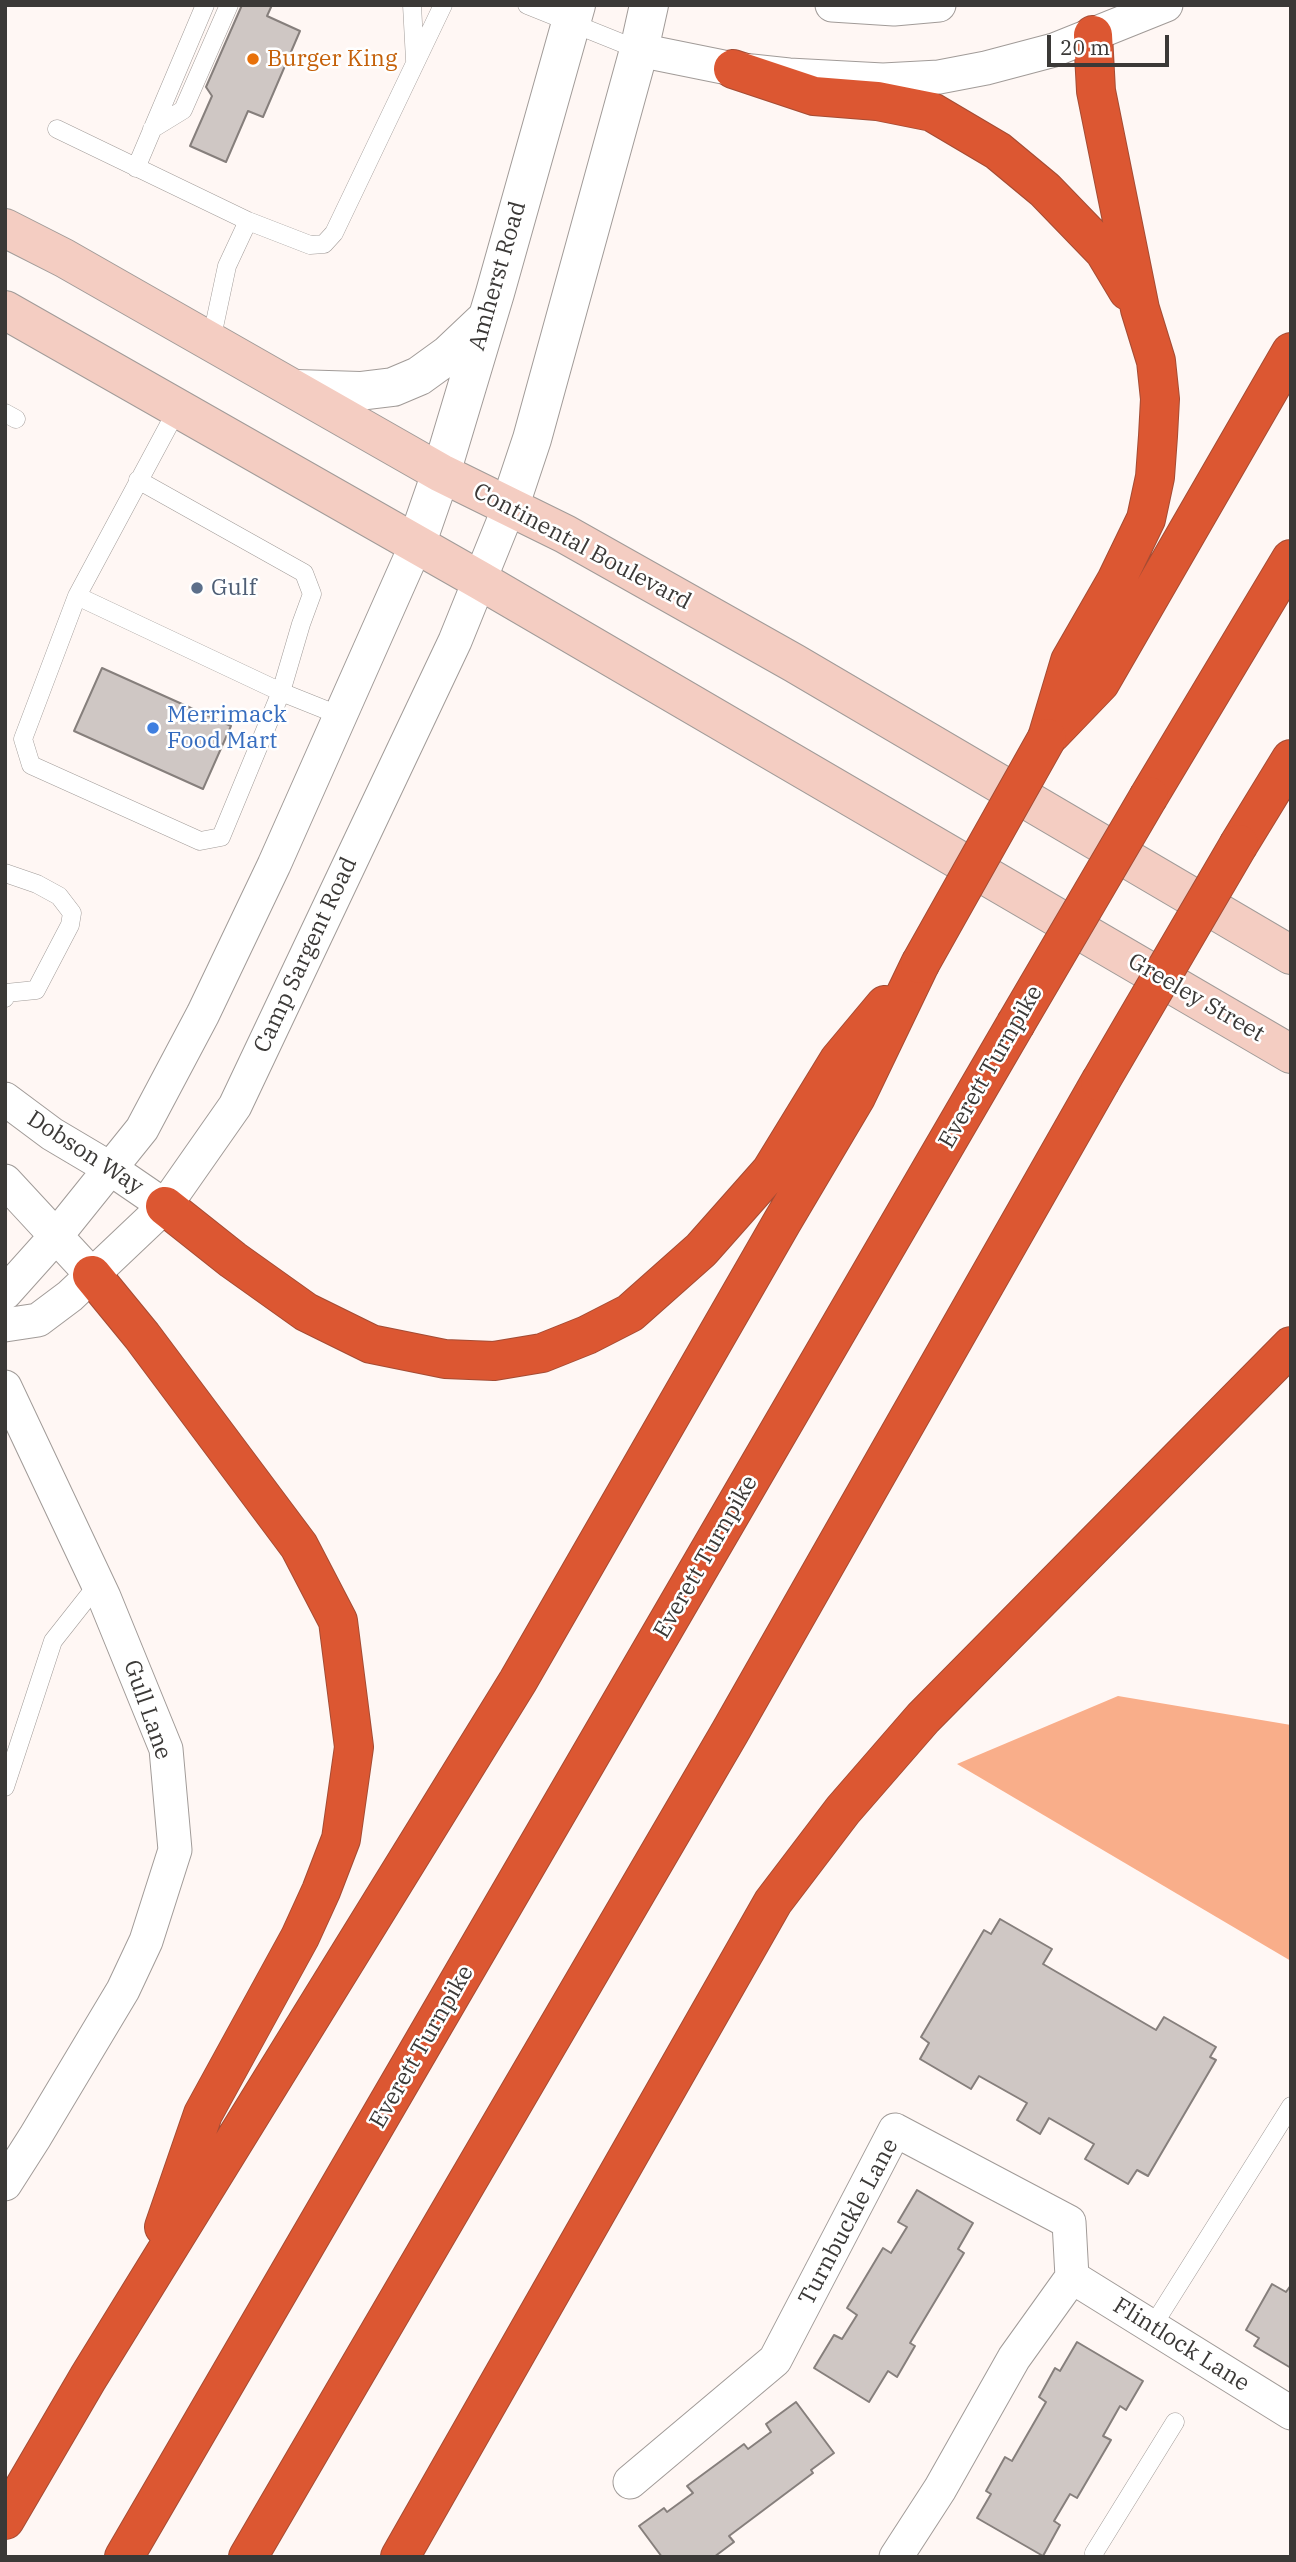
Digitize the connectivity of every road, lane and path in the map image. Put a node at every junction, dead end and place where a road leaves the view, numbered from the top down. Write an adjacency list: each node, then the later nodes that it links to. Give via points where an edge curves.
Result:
1 (205, 5): 16 (lane)
2 (229, 5): 16 (lane, via 183,110)
3 (412, 5): 13 (lane)
4 (443, 5): 13 (lane)
5 (527, 5): 10 (lane)
6 (649, 5): 12 (street)
7 (832, 5): 8 (street, via 894,9)
8 (939, 5)
9 (1166, 5): 11 (street)
10 (573, 14): 12 (lane); 22 (street, Amherst Road)
11 (1092, 20): 14 (street, via 1054,50 939,77 883,79); 20 (highway, via 1096,91)
12 (639, 50): 14 (street); 29 (street)
13 (416, 64): 18 (lane, via 334,233 324,244 310,245)
14 (733, 69): 20 (highway, via 814,96 877,102 943,118 998,151 1045,190 1104,251)
15 (57, 129): 17 (lane)
16 (152, 129): 17 (lane)
17 (136, 168): 18 (lane)
18 (248, 221): 23 (lane, via 226,266)
19 (5, 228): 23 (main road, Continental Boulevard)
20 (1140, 309): 36 (highway, via 1156,361 1160,398 1155,477 1146,519 1070,661)
21 (5, 310): 26 (main road)
22 (486, 318): 25 (street, via 449,355 393,387 360,391); 27 (street, Amherst Road)
23 (211, 341): 25 (main road, Continental Boulevard)
24 (1291, 352): 36 (highway, via 1100,683)
25 (296, 388): 27 (main road, Continental Boulevard)
26 (178, 408): 28 (lane); 30 (main road)
27 (441, 472): 29 (main road, Continental Boulevard); 30 (street, Amherst Road)
28 (138, 480): 33 (lane); 34 (lane, via 304,573 312,594)
29 (510, 505): 32 (street, Camp Sargent Road); 39 (main road, Continental Boulevard, via 794,663)
30 (416, 545): 32 (main road); 35 (street)
31 (1291, 559): 64 (highway, Everett Turnpike, bridge)
32 (481, 581): 42 (main road, Greeley Street); 46 (street, Camp Sargent Road, via 235,1106)
33 (77, 597): 34 (lane); 34 (lane, via 23,739 31,765 200,841 221,837)
34 (281, 692): 35 (lane)
35 (341, 716): 44 (street, via 203,1014 142,1129)
36 (1048, 738): 40 (highway, bridge)
37 (1291, 759): 65 (highway, bridge)
38 (5, 873): 41 (lane, via 59,896 72,913 36,990)
39 (1291, 955)
40 (920, 964): 46 (highway, via 839,1060 771,1171 701,1250 630,1313 542,1353 494,1361 445,1359 371,1344 306,1312); 58 (highway, via 856,1097 518,1681)
41 (6, 995)
42 (1291, 1054)
43 (5, 1099): 44 (street, Dobson Way)
44 (111, 1169): 46 (street, Dobson Way); 47 (street)
45 (5, 1181): 47 (street)
46 (165, 1206): 48 (street, Camp Sargent Road)
47 (56, 1236): 48 (street); 49 (street)
48 (92, 1275): 50 (street, Camp Sargent Road, via 38,1320); 58 (highway, via 299,1546 338,1621 354,1747 341,1839 321,1891 203,2113)
49 (5, 1293)
50 (5, 1325)
51 (1291, 1346): 66 (highway, via 923,1718 773,1902)
52 (5, 1387): 53 (street, Gull Lane)
53 (98, 1584): 54 (lane, via 53,1641); 56 (street, Gull Lane, via 166,1749 175,1850 146,1941 123,1990)
54 (5, 1787)
55 (1291, 2106): 59 (lane)
56 (5, 2184)
57 (1072, 2277): 59 (street, Flintlock Lane); 62 (street, Turnbuckle Lane, via 1069,2222 895,2130 775,2360); 67 (street, via 1014,2358)
58 (141, 2293): 63 (highway)
59 (1152, 2327): 60 (street, Flintlock Lane)
60 (1291, 2413)
61 (1175, 2422): 68 (lane)
62 (629, 2482)
63 (5, 2520)
64 (124, 2557)
65 (247, 2557)
66 (400, 2557)
67 (896, 2557)
68 (1095, 2557)

